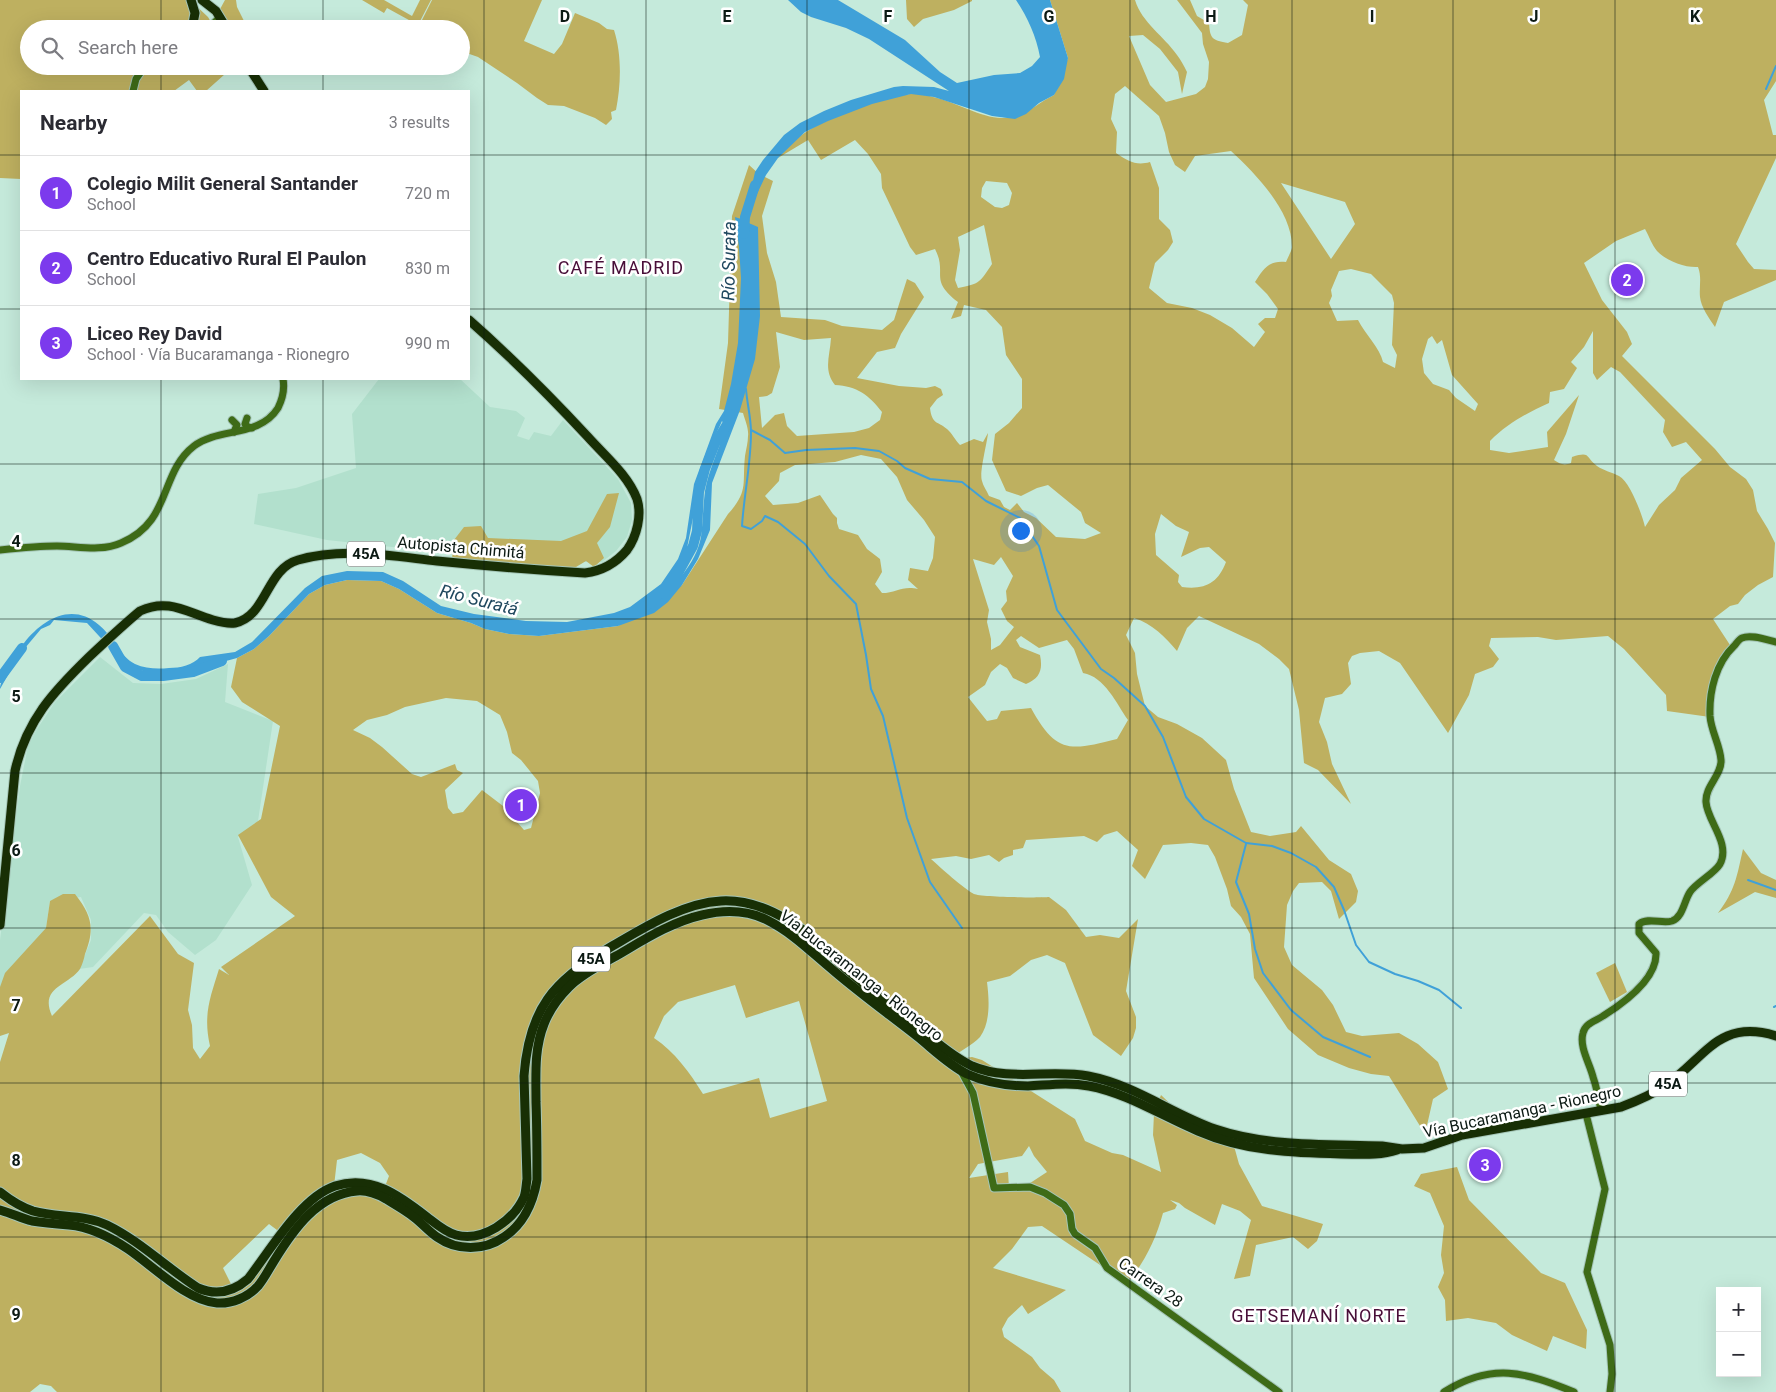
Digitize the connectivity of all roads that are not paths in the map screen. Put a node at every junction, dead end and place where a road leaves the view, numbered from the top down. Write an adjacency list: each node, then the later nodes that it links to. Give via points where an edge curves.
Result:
1 (191, 0): 4 (highway)
2 (202, 0): 3 (highway)
3 (220, 17): 5 (street); 6 (highway)
4 (194, 20)
5 (217, 20)
6 (222, 20)
7 (139, 75): 9 (street)
8 (254, 75): 10 (highway)
9 (133, 90)
10 (263, 90)
11 (470, 321): 19 (highway, Autopista Chimitá / 45A, via 543,389 627,481 637,500 639,518 634,538 620,558 599,571 585,573 363,554 321,555 288,565 274,579 254,612 240,621 220,622 173,606 154,606 140,611 60,684 30,726 15,771)
12 (283, 380): 15 (street, via 284,394 277,409 270,418)
13 (247, 418): 15 (street, via 245,424)
14 (232, 420): 16 (street, via 237,425)
15 (252, 428): 16 (street)
16 (234, 432): 17 (street, via 207,438 187,452 148,525 129,539 106,547)
17 (0, 550)
18 (1776, 642): 24 (street, via 1742,638 1723,657 1717,669 1710,717 1721,763 1706,800 1722,846 1720,864 1690,892 1675,920 1639,924 1639,933 1656,953 1648,977 1632,994 1586,1026 1582,1034)
19 (0, 925)
20 (1776, 1036): 24 (highway, Vía Bucaramanga - Rionegro / 45A, via 1746,1032 1720,1039 1654,1093 1621,1107)
21 (961, 1071): 22 (highway, Vía Bucaramanga - Rionegro / 45A); 23 (street); 28 (highway, Vía Bucaramanga - Rionegro / 45A, via 777,925 745,913 713,913 681,922 608,960 569,986 556,1002 544,1021 536,1061 538,1180 534,1198 519,1225 497,1242 475,1247 454,1245 437,1237 412,1215 375,1193 357,1191 341,1194 320,1204 307,1216 284,1245 259,1286 234,1301 219,1303 189,1294 103,1234 71,1225 30,1220)
22 (980, 1079): 23 (street, via 974,1085); 26 (highway, Vía Bucaramanga - Rionegro / 45A, via 1008,1085 1073,1084 1103,1089 1200,1132 1249,1147 1355,1154)
23 (973, 1093): 29 (street, Carrera 28, via 994,1188 1030,1188 1064,1205 1075,1234 1095,1248 1107,1268)
24 (1601, 1111): 25 (highway, Vía Bucaramanga - Rionegro / 45A)
25 (1586, 1114): 26 (highway, Vía Bucaramanga - Rionegro / 45A, via 1462,1136 1424,1148); 32 (street, via 1605,1189 1587,1272 1610,1345)
26 (1402, 1149): 27 (highway, Vía Bucaramanga - Rionegro / 45A, via 1253,1139 1206,1125 1108,1081 1068,1074 1012,1075 973,1066 952,1055 797,926 758,907 721,901 668,916 640,930 581,965 549,996 536,1017 525,1060 528,1179 525,1196 510,1217 492,1230 479,1235 456,1235 441,1229 402,1198 385,1189 370,1183 346,1183 333,1186 303,1209 241,1285 223,1293 206,1292 124,1234 106,1225 88,1218 33,1211)
27 (0, 1192)
28 (0, 1210)
29 (1279, 1392)
30 (1444, 1392): 31 (street, via 1485,1375 1508,1372 1533,1376)
31 (1574, 1392)
32 (1610, 1392)

